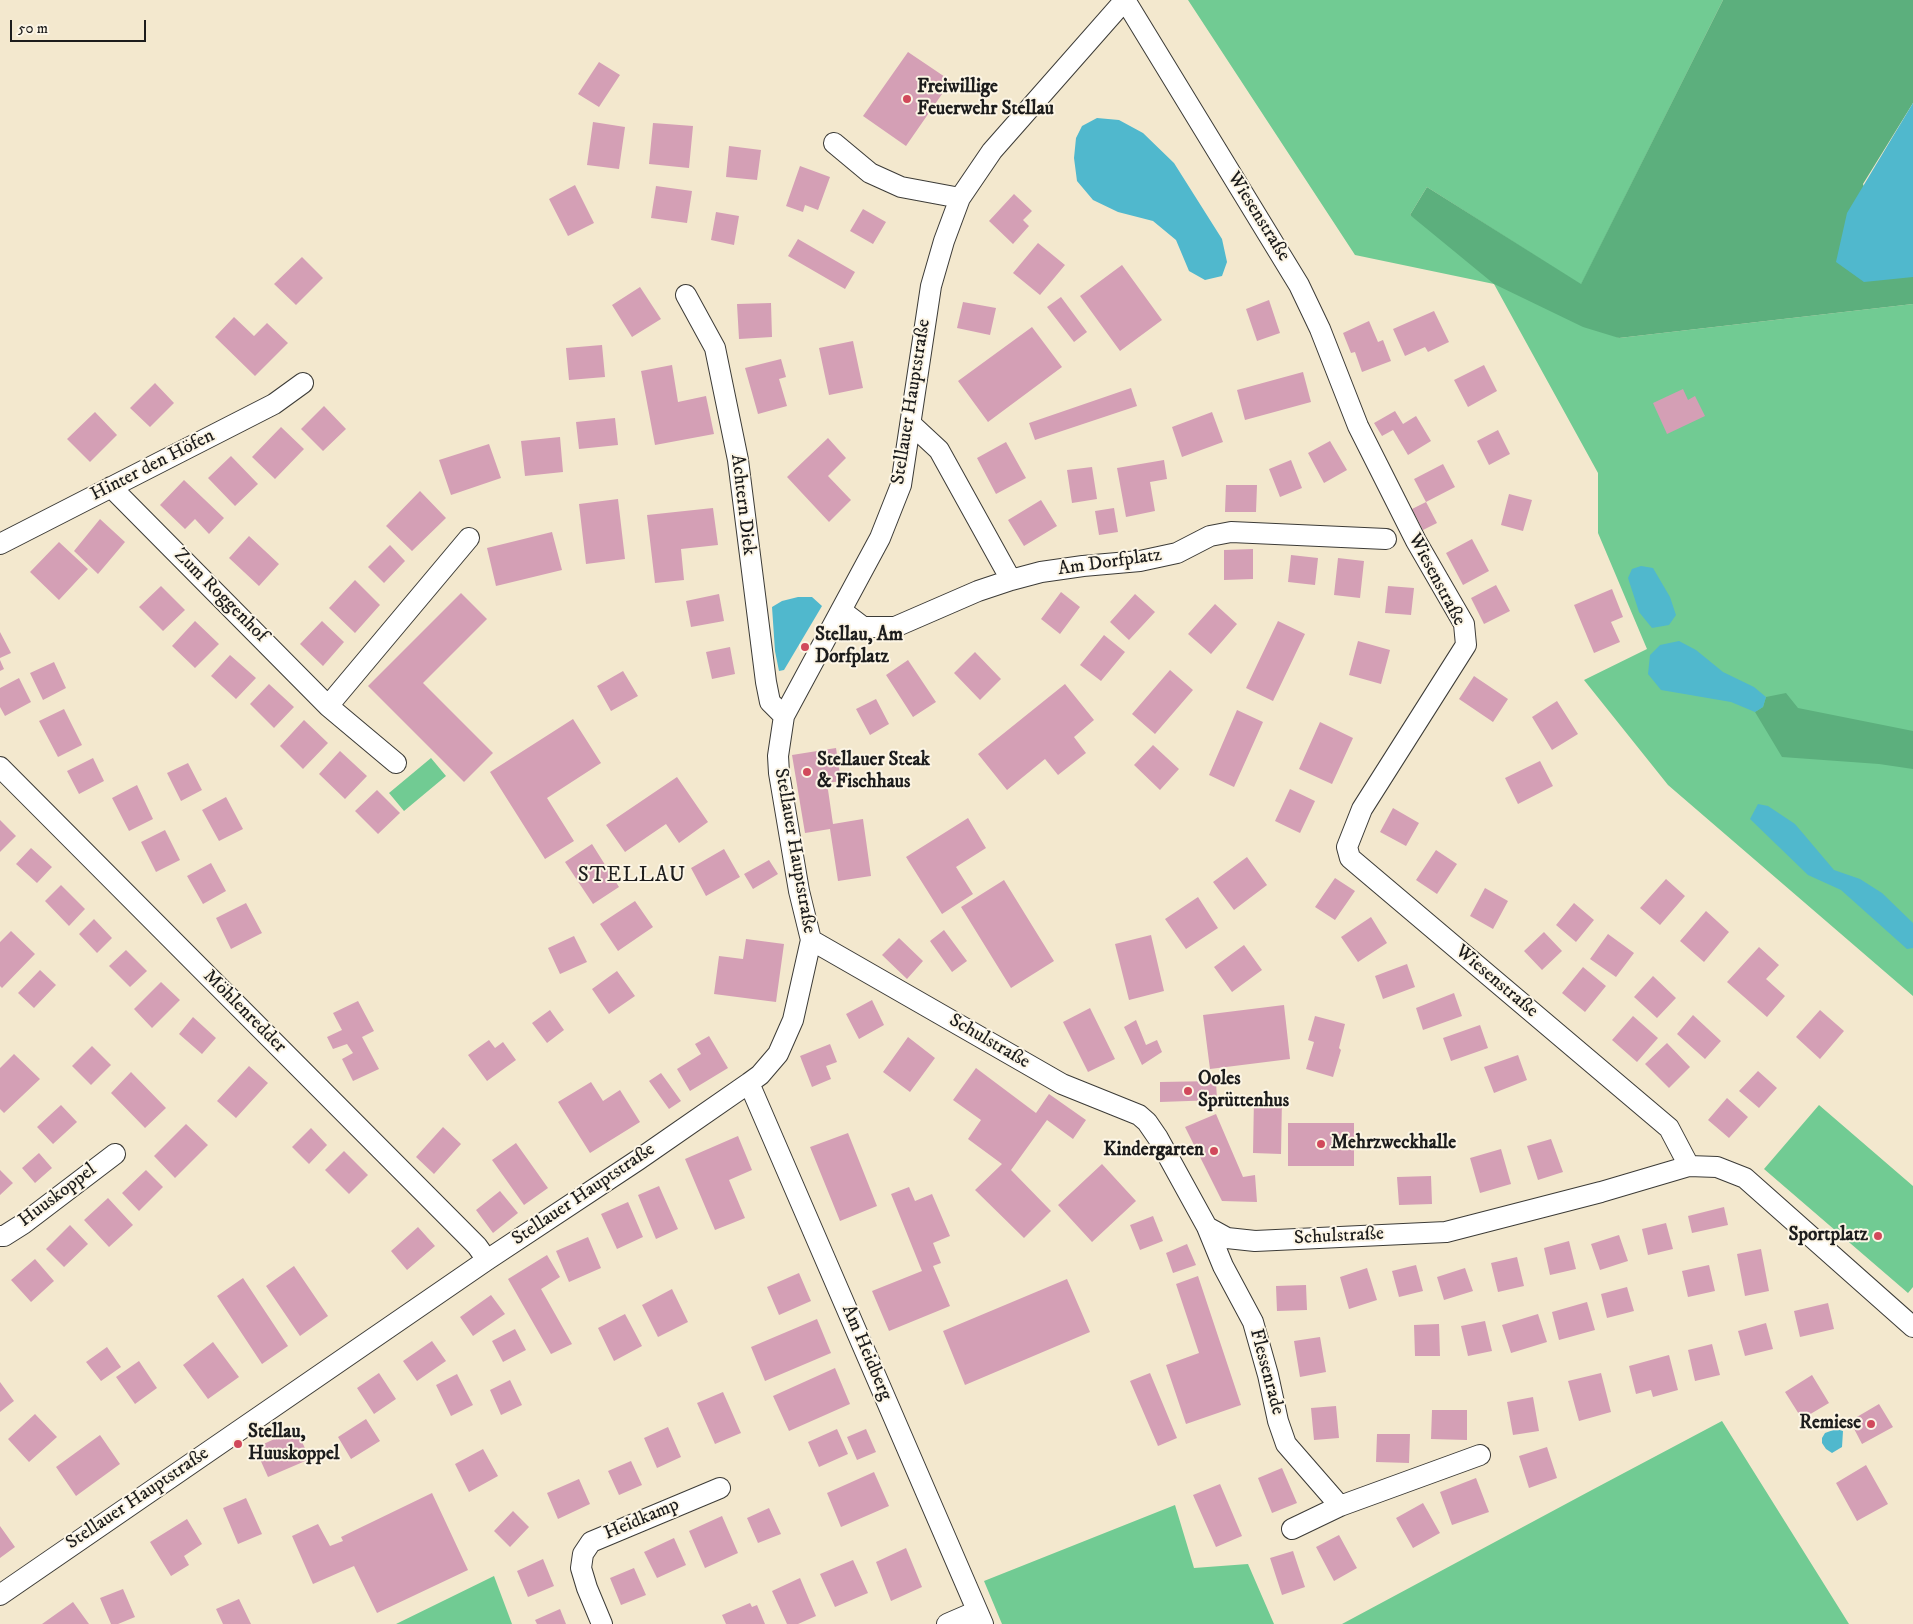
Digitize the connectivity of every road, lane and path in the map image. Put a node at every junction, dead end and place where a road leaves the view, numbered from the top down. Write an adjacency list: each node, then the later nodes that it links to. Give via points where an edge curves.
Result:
1 (1125, 0): 3 (street, Stellauer Hauptstraße, via 992,151); 20 (street, Wiesenstraße, via 1300,285 1358,426 1416,541 1464,624 1466,645 1362,810 1347,848 1350,858 1669,1128)
2 (834, 143): 3 (street, via 870,173 901,187)
3 (960, 198): 6 (street, Stellauer Hauptstraße, via 931,286)
4 (686, 295): 14 (street, Achtern Diek, via 715,348 738,460 766,682 770,702)
5 (302, 383): 7 (street, Hinter den Höfen, via 274,404)
6 (911, 424): 11 (street, via 939,450); 12 (street, Stellauer Hauptstraße, via 901,485 880,538)
7 (111, 487): 10 (street, Hinter den Höfen); 13 (street, Zum Roggenhof)
8 (469, 538): 13 (street)
9 (1386, 539): 11 (street, Am Dorfplatz, via 1231,532 1210,536 1177,554 1041,572)
10 (0, 544)
11 (1011, 580): 12 (street, Am Dorfplatz, via 895,627 863,627)
12 (842, 611): 14 (street, Stellauer Hauptstraße)
13 (328, 706): 15 (street, Zum Roggenhof)
14 (784, 716): 17 (street, Stellauer Hauptstraße, via 779,773 799,891)
15 (396, 763)
16 (0, 767): 23 (street, Möhlenredder, via 477,1246)
17 (811, 940): 18 (street, Stellauer Hauptstraße, via 793,1020 778,1054); 21 (street, Schulstraße, via 1062,1084 1139,1115 1158,1138)
18 (749, 1083): 23 (street, Stellauer Hauptstraße); 30 (street, Am Heidberg)
19 (115, 1154): 22 (street, Huuskoppel, via 23,1224)
20 (1689, 1166): 21 (street, Schulstraße, via 1446,1232 1255,1241 1227,1238); 24 (street, Schulstraße, via 1717,1167 1745,1178)
21 (1207, 1227): 27 (street, Flessenrade, via 1223,1266 1253,1322 1286,1444)
22 (0, 1236)
23 (487, 1260): 29 (street, Stellauer Hauptstraße)
24 (1913, 1327)
25 (1480, 1455): 27 (street)
26 (720, 1488): 31 (street, Heidkamp, via 591,1542 583,1554 581,1568)
27 (1340, 1506): 28 (street)
28 (1292, 1529)
29 (0, 1595)
30 (980, 1618): 32 (street)
31 (602, 1624)
32 (947, 1624)

